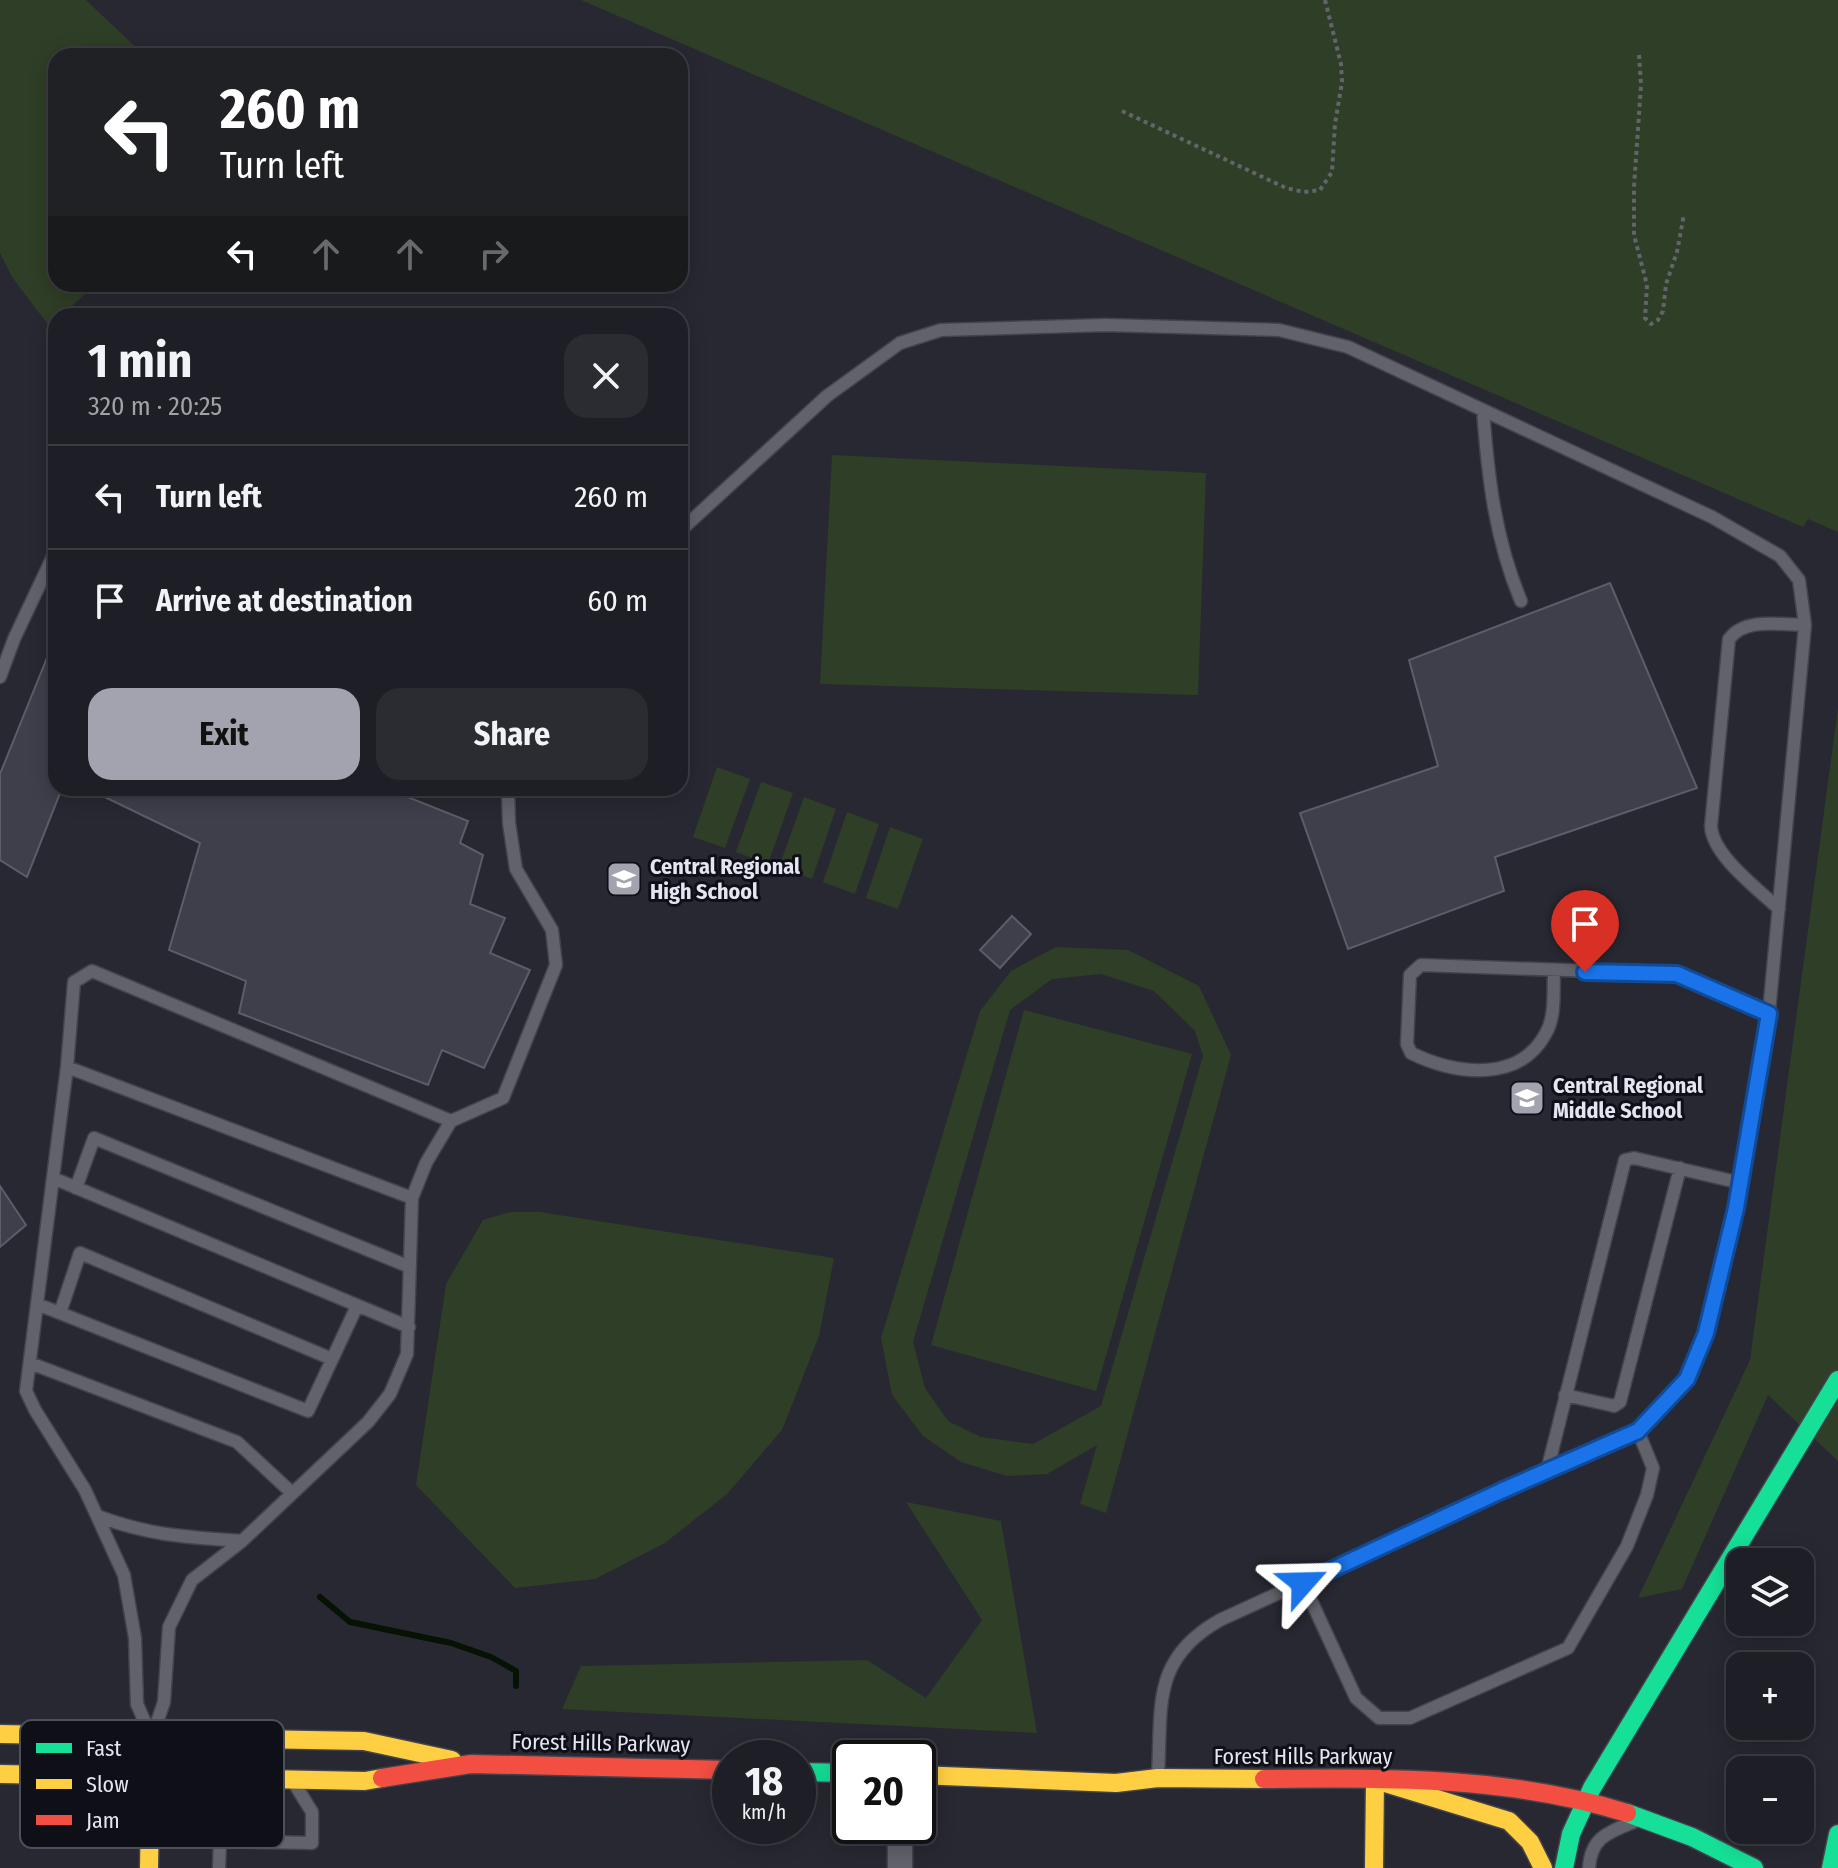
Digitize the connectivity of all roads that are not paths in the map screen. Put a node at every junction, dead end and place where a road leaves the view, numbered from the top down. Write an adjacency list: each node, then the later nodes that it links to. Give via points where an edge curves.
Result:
1 (1483, 410): 2 (lane, via 1348,347 1279,330 1106,325 941,330 900,343 827,396); 4 (lane, via 1496,525); 5 (lane, via 1712,517 1780,556 1799,580)
2 (688, 524)
3 (48, 567): 6 (lane)
4 (1521, 601)
5 (1805, 625): 8 (lane); 8 (lane, via 1753,624 1736,629 1729,639 1714,795 1712,836 1718,849)
6 (0, 677)
7 (508, 796): 12 (lane, via 516,869 552,930 556,965 503,1098)
8 (1779, 909): 10 (lane)
9 (1554, 971): 9 (lane, via 1421,965 1410,975 1411,1053 1454,1070 1501,1068 1520,1060 1547,1033); 10 (lane, via 1677,974)
10 (1769, 1014): 15 (lane)
11 (67, 1067): 12 (lane, via 74,982 92,971); 14 (lane); 17 (lane)
12 (451, 1121): 17 (lane)
13 (1680, 1168): 15 (lane); 26 (lane, via 1620,1402 1614,1406); 26 (lane, via 1629,1157 1622,1165)
14 (53, 1178): 16 (lane); 19 (lane)
15 (1741, 1183): 27 (lane, via 1706,1333 1687,1379)
16 (76, 1188): 18 (lane, via 94,1138); 20 (lane)
17 (412, 1198): 18 (lane)
18 (410, 1267): 22 (lane)
19 (37, 1304): 21 (lane); 24 (lane)
20 (357, 1306): 22 (lane); 23 (lane)
21 (60, 1313): 23 (lane, via 308,1411); 23 (lane, via 80,1253)
22 (409, 1327): 29 (lane, via 407,1354 390,1394 368,1422)
23 (332, 1359)
24 (30, 1363): 29 (lane, via 237,1442); 30 (lane, via 26,1391)
25 (1838, 1380): 48 (main road)
26 (1565, 1395): 28 (lane)
27 (1638, 1431): 28 (lane); 32 (lane, via 1653,1468 1647,1495 1627,1546 1568,1648 1410,1718 1379,1718 1356,1698)
28 (1547, 1471): 32 (lane)
29 (292, 1493): 31 (lane)
30 (100, 1517): 31 (lane, via 138,1531); 33 (lane, via 124,1575 135,1638 137,1704)
31 (242, 1541): 34 (lane, via 192,1580 169,1627)
32 (1303, 1583): 43 (lane, via 1197,1633 1179,1654 1167,1674 1161,1701)
33 (144, 1720)
34 (158, 1720)
35 (0, 1734): 36 (main road, Forest Hills Parkway)
36 (20, 1734)
37 (284, 1739): 38 (main road, Forest Hills Parkway, via 364,1741)
38 (471, 1764): 39 (main road, Forest Hills Parkway); 47 (main road, Forest Hills Parkway, via 365,1781)
39 (712, 1770)
40 (0, 1774): 41 (main road, Forest Hills Parkway)
41 (20, 1774)
42 (936, 1776): 43 (main road, Forest Hills Parkway, via 1116,1783)
43 (1158, 1778): 46 (main road, Forest Hills Parkway)
44 (284, 1780): 45 (main road, Forest Hills Parkway)
45 (292, 1780): 47 (main road, Forest Hills Parkway); 47 (lane)
46 (1375, 1780): 48 (main road, Forest Hills Parkway, via 1474,1783); 59 (main road); 60 (main road, via 1509,1821 1536,1848)
47 (323, 1796): 51 (lane, via 312,1843)
48 (1584, 1800): 49 (main road, Forest Hills Parkway); 61 (main road)
49 (1641, 1819): 62 (lane, via 1604,1835 1593,1846); 63 (main road, Forest Hills Parkway, via 1709,1843)
50 (1838, 1834): 55 (main road)
51 (284, 1842)
52 (900, 1844): 58 (street)
53 (149, 1848): 56 (main road)
54 (220, 1848): 57 (lane)
55 (1831, 1865)
56 (149, 1868)
57 (219, 1868)
58 (900, 1868)
59 (1374, 1868)
60 (1543, 1868)
61 (1564, 1868)
62 (1589, 1868)
63 (1754, 1868)

